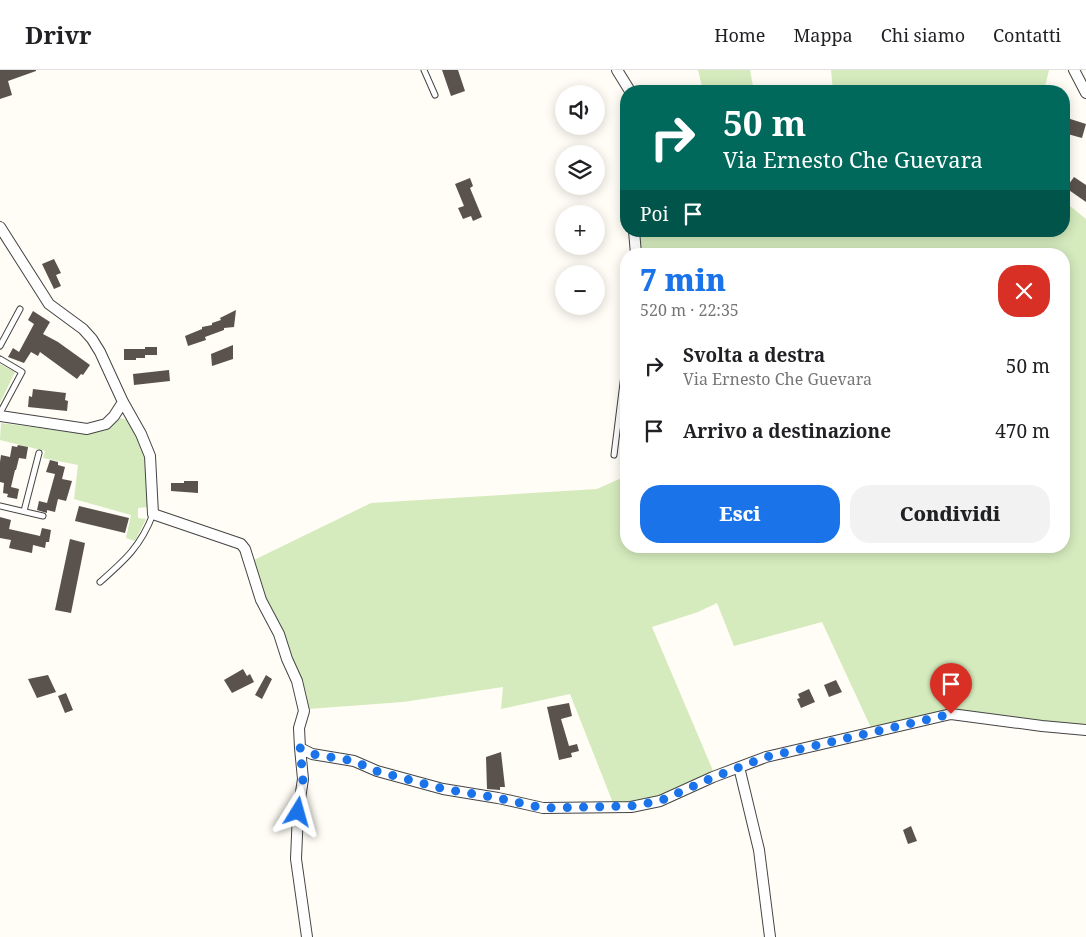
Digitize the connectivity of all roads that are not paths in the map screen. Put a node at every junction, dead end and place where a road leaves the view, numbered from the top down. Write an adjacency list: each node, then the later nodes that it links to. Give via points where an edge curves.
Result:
1 (424, 70): 6 (lane)
2 (617, 70): 4 (street)
3 (1074, 70): 5 (street)
4 (626, 85)
5 (1086, 93)
6 (435, 95)
7 (0, 227): 11 (street, via 49,304 92,339)
8 (20, 309): 9 (lane)
9 (0, 346)
10 (0, 359): 13 (lane, via 22,372)
11 (123, 402): 13 (street, via 106,424 88,429); 18 (street, via 150,456)
12 (620, 408): 15 (lane)
13 (0, 414)
14 (39, 453): 17 (lane)
15 (614, 456)
16 (0, 506): 17 (lane)
17 (24, 512): 19 (lane)
18 (153, 514): 20 (lane, via 146,532 128,558); 22 (street, via 240,544 244,549 261,600 279,634 297,681 304,711 299,728)
19 (43, 516)
20 (100, 582)
21 (1086, 730): 23 (street, via 951,714 766,757)
22 (300, 748): 23 (street, via 444,789 543,808 631,806 660,801); 24 (street, via 303,779 296,859)
23 (738, 768): 25 (street, via 759,850)
24 (307, 937)
25 (770, 937)

